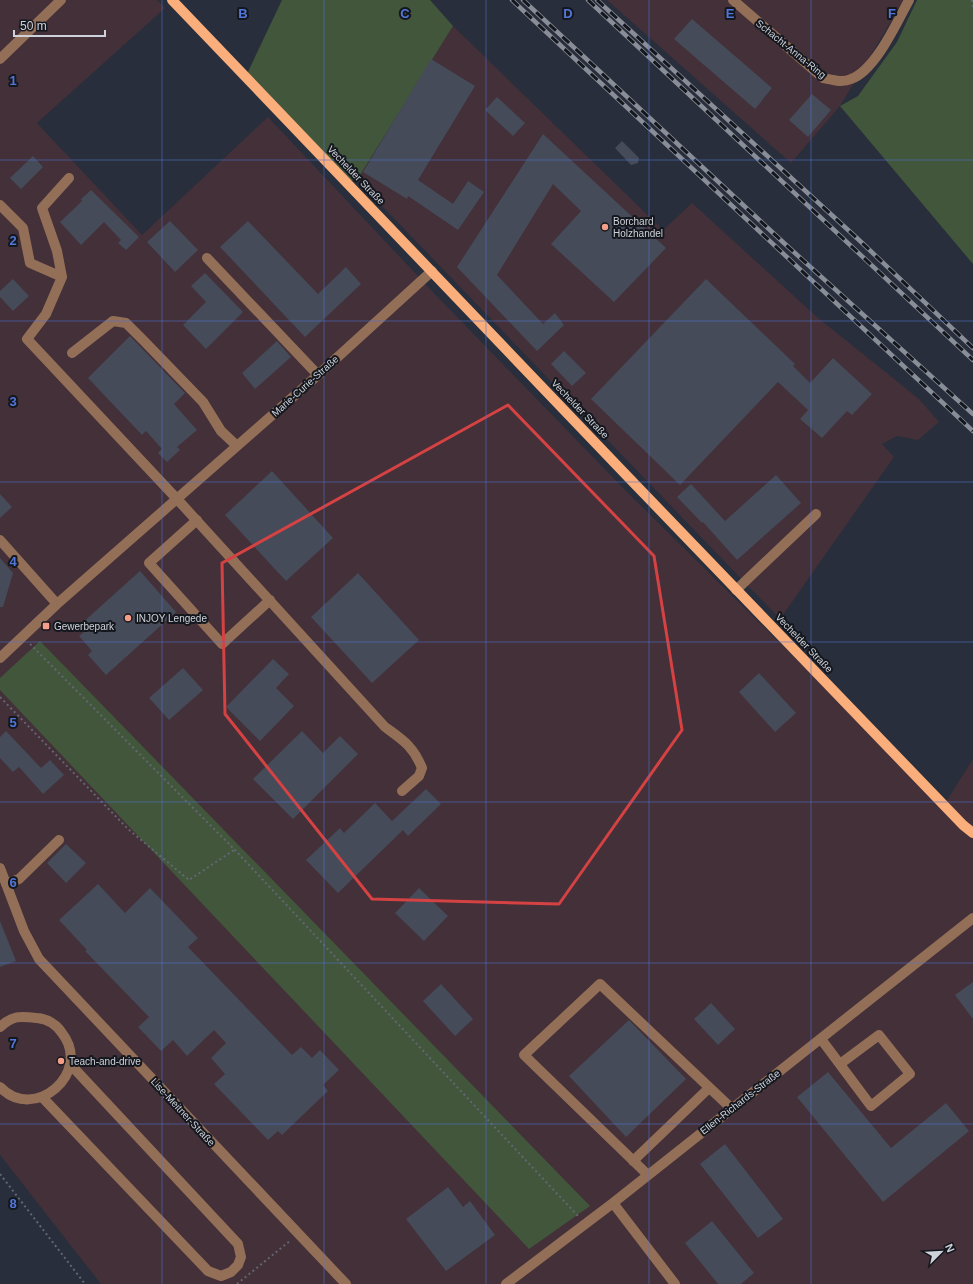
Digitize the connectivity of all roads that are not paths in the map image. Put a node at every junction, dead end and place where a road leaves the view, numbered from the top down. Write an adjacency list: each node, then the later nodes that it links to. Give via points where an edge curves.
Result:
1 (62, 0): 5 (street)
2 (172, 0): 9 (main road, Vechelder Straße)
3 (733, 0): 4 (street, Schacht-Anna-Ring, via 823,78 843,81 852,79 866,70 885,44)
4 (909, 0)
5 (0, 59)
6 (69, 178): 10 (street, via 42,208 57,252)
7 (0, 205): 10 (street, via 23,228 30,263)
8 (207, 258): 12 (street)
9 (432, 272): 12 (street, Marie-Curie-Straße); 18 (main road, Vechelder Straße)
10 (62, 277): 14 (street, via 46,314 27,339)
11 (72, 353): 13 (street, via 113,321 126,323 204,402 221,431)
12 (318, 375): 13 (street, Marie-Curie-Straße)
13 (238, 446): 14 (street, Marie-Curie-Straße)
14 (177, 499): 16 (street); 20 (street, Marie-Curie-Straße)
15 (816, 514): 18 (street)
16 (197, 520): 19 (street); 19 (street, via 149,563 217,639 222,644)
17 (0, 540): 20 (street)
18 (736, 590): 23 (main road, Vechelder Straße, via 962,825)
19 (270, 600): 22 (street, via 385,727 405,741 415,752 422,768 419,776)
20 (57, 604): 21 (street, Marie-Curie-Straße)
21 (0, 658)
22 (402, 791)
23 (973, 833)
24 (59, 840): 26 (street, via 19,879)
25 (0, 868): 26 (street, Lise-Meitner-Straße)
26 (6, 884): 39 (street, Lise-Meitner-Straße, via 24,931 39,959)
27 (973, 918): 29 (street, Ellen-Richards-Straße)
28 (0, 1027): 30 (street, via 18,1016 45,1018 57,1026 66,1037 70,1050)
29 (821, 1039): 31 (street); 35 (street, Ellen-Richards-Straße)
30 (70, 1064): 34 (street, via 60,1085); 34 (street, via 238,1244 241,1257 238,1265 231,1272 221,1276 208,1271)
31 (840, 1064): 31 (street, via 871,1106 910,1074 879,1035)
32 (0, 1087): 34 (street, via 15,1097)
33 (709, 1088): 35 (street); 36 (street); 36 (street, via 600,984 524,1055)
34 (42, 1097)
35 (732, 1109): 37 (street, Ellen-Richards-Straße)
36 (633, 1161): 37 (street)
37 (648, 1175): 38 (street, Ellen-Richards-Straße)
38 (613, 1203): 40 (street, Ellen-Richards-Straße); 41 (street)
39 (346, 1284)
40 (506, 1284)
41 (675, 1284)

